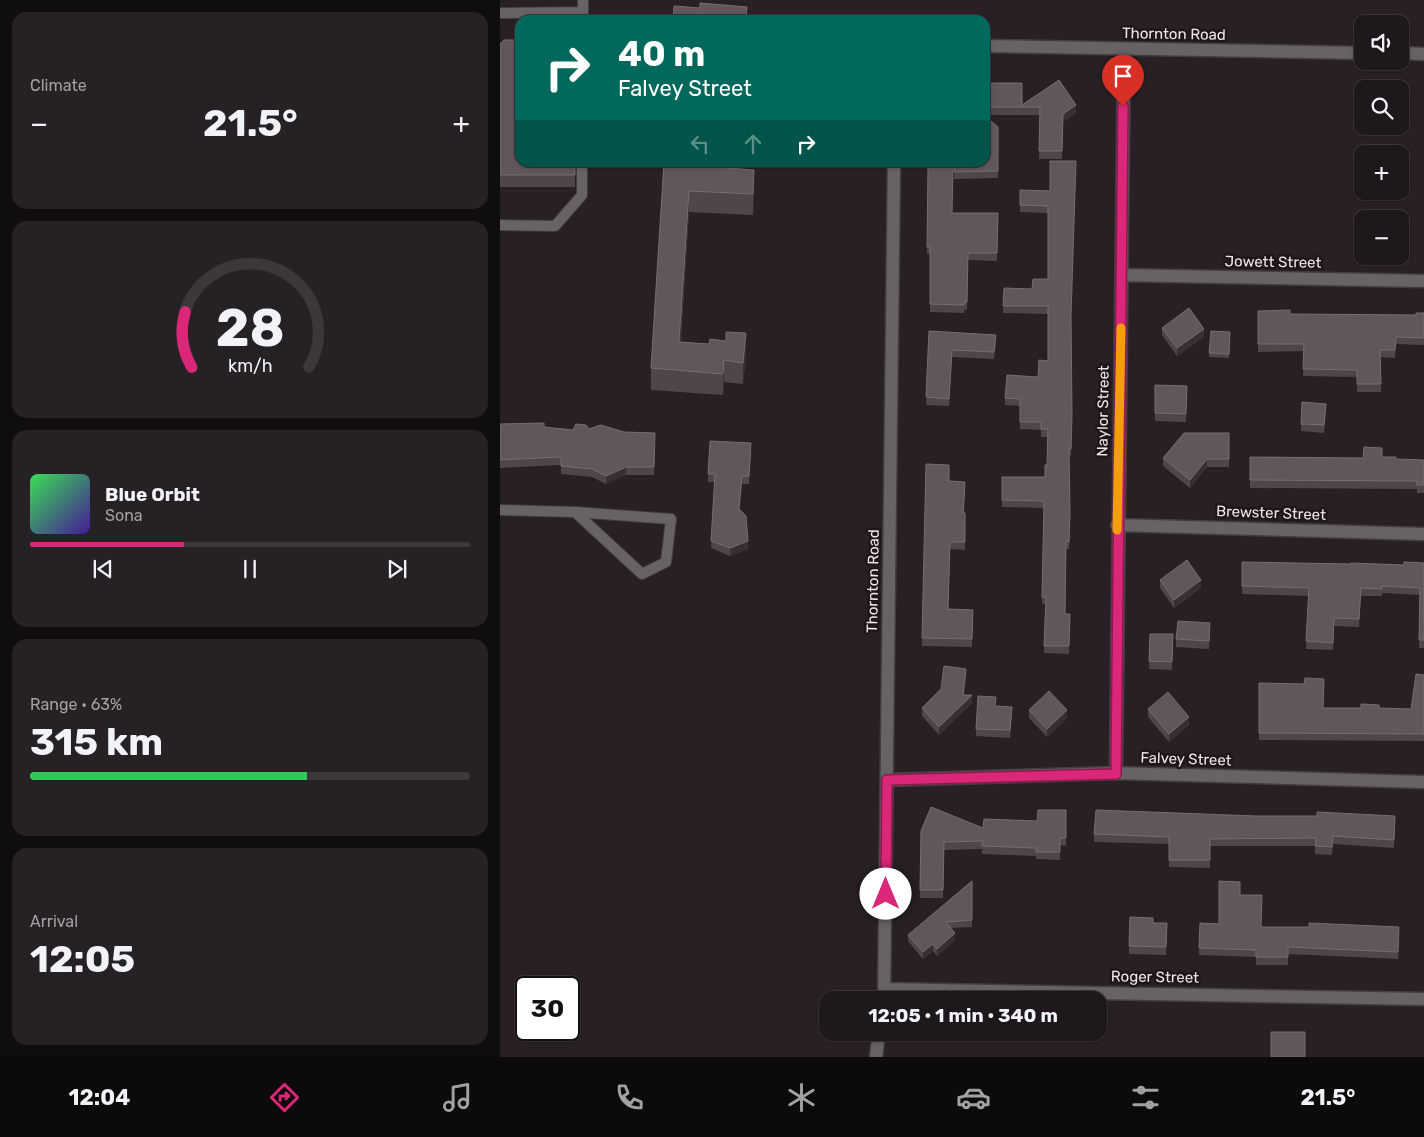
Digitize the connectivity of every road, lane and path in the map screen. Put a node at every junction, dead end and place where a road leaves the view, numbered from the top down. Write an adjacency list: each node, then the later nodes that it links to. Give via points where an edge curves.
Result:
1 (583, 0): 4 (lane)
2 (500, 13): 3 (lane)
3 (555, 15)
4 (583, 15)
5 (990, 46): 6 (street, Thornton Road)
6 (1124, 50): 7 (street, Thornton Road); 13 (street, Naylor Street)
7 (1354, 53)
8 (1409, 53): 9 (street)
9 (1424, 54)
10 (582, 167): 12 (lane, via 582,195 555,226)
11 (894, 167): 20 (street, Thornton Road)
12 (500, 225)
13 (1122, 275): 14 (street, Jowett Street); 17 (street, Naylor Street)
14 (1424, 281)
15 (500, 510): 16 (lane)
16 (575, 512): 16 (lane, via 671,519 666,562 642,574)
17 (1117, 524): 18 (street, Brewster Street); 19 (street, Naylor Street)
18 (1424, 534)
19 (1116, 774): 20 (street, Falvey Street); 21 (street, Falvey Street)
20 (887, 780): 22 (street, Thornton Road)
21 (1424, 782)
22 (885, 991)
23 (1107, 996): 24 (street, Roger Street)
24 (1424, 999)
25 (878, 1041): 26 (street)
26 (876, 1057)

